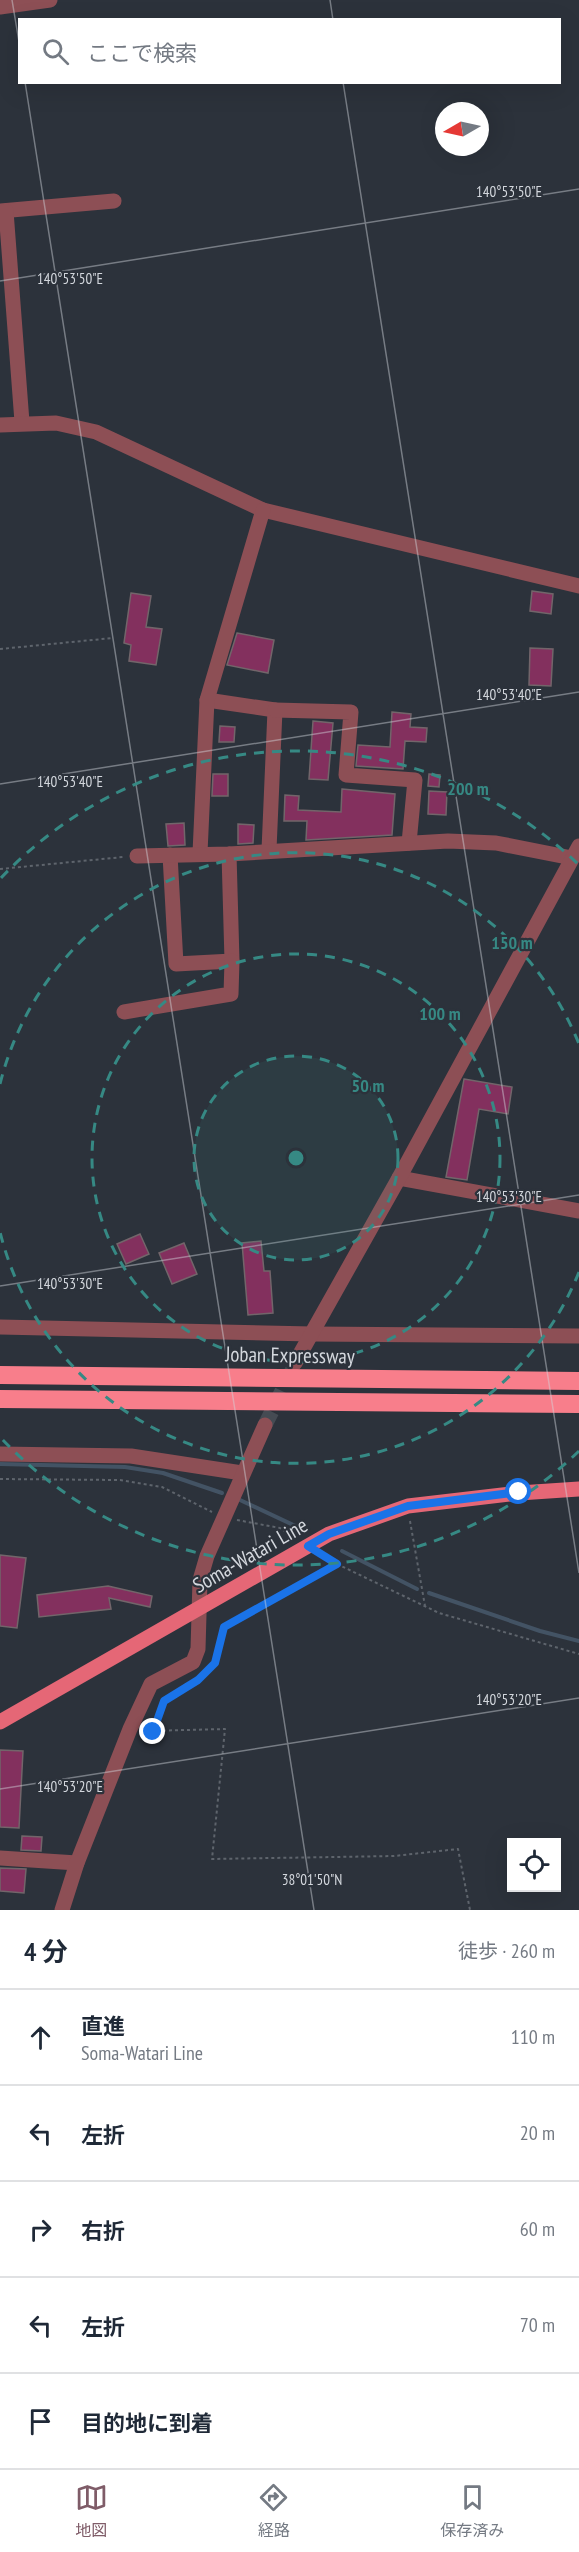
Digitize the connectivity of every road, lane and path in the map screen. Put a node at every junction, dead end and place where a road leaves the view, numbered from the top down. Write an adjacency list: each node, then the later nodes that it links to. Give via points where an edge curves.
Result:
1 (50, 0): 2 (street)
2 (0, 7)
3 (114, 201): 4 (street)
4 (3, 211): 5 (street)
5 (22, 422): 6 (street); 7 (street, via 56,423 96,432)
6 (0, 425)
7 (263, 510): 8 (street); 11 (street)
8 (579, 586)
9 (113, 638): 10 (path)
10 (0, 649)
11 (207, 700): 12 (street); 16 (street)
12 (275, 710): 13 (street, via 351,712 346,775 415,780); 14 (street)
13 (409, 843): 14 (street); 15 (street, via 496,843)
14 (269, 850): 17 (street)
15 (576, 852): 23 (street)
16 (200, 853): 17 (street); 18 (street)
17 (229, 854): 21 (street)
18 (170, 855): 19 (street); 21 (street, via 176,963)
19 (137, 856): 20 (path)
20 (0, 869)
21 (232, 961): 22 (street, via 231,994)
22 (124, 1012)
23 (399, 1178): 24 (street); 26 (street)
24 (579, 1211)
25 (0, 1327): 26 (street)
26 (312, 1334): 27 (street); 28 (street)
27 (579, 1336)
28 (296, 1363)
29 (0, 1375): 30 (highway, Joban Expressway)
30 (579, 1381)
31 (0, 1399): 32 (highway)
32 (579, 1404)
33 (265, 1425): 35 (street)
34 (0, 1454): 35 (street, via 131,1456)
35 (242, 1473): 39 (street)
36 (0, 1479): 39 (path, via 120,1480 162,1487)
37 (579, 1488): 38 (main road, Soma-Watari Line)
38 (408, 1506): 40 (main road, Soma-Watari Line, via 329,1534); 42 (path)
39 (224, 1517): 40 (path, via 280,1528); 43 (street, via 200,1580)
40 (308, 1546): 41 (path); 43 (main road, Soma-Watari Line)
41 (337, 1564): 42 (path); 47 (path, via 224,1627 215,1663 198,1680 164,1701)
42 (425, 1606): 44 (path)
43 (198, 1609): 45 (main road, Soma-Watari Line); 46 (street, via 198,1649 193,1662 151,1684)
44 (579, 1654)
45 (0, 1722)
46 (130, 1729): 47 (path); 49 (street)
47 (153, 1732): 51 (path, via 225,1729 212,1859 394,1856 458,1849)
48 (0, 1858): 49 (street)
49 (77, 1863): 50 (street)
50 (62, 1910)
51 (470, 1910)

